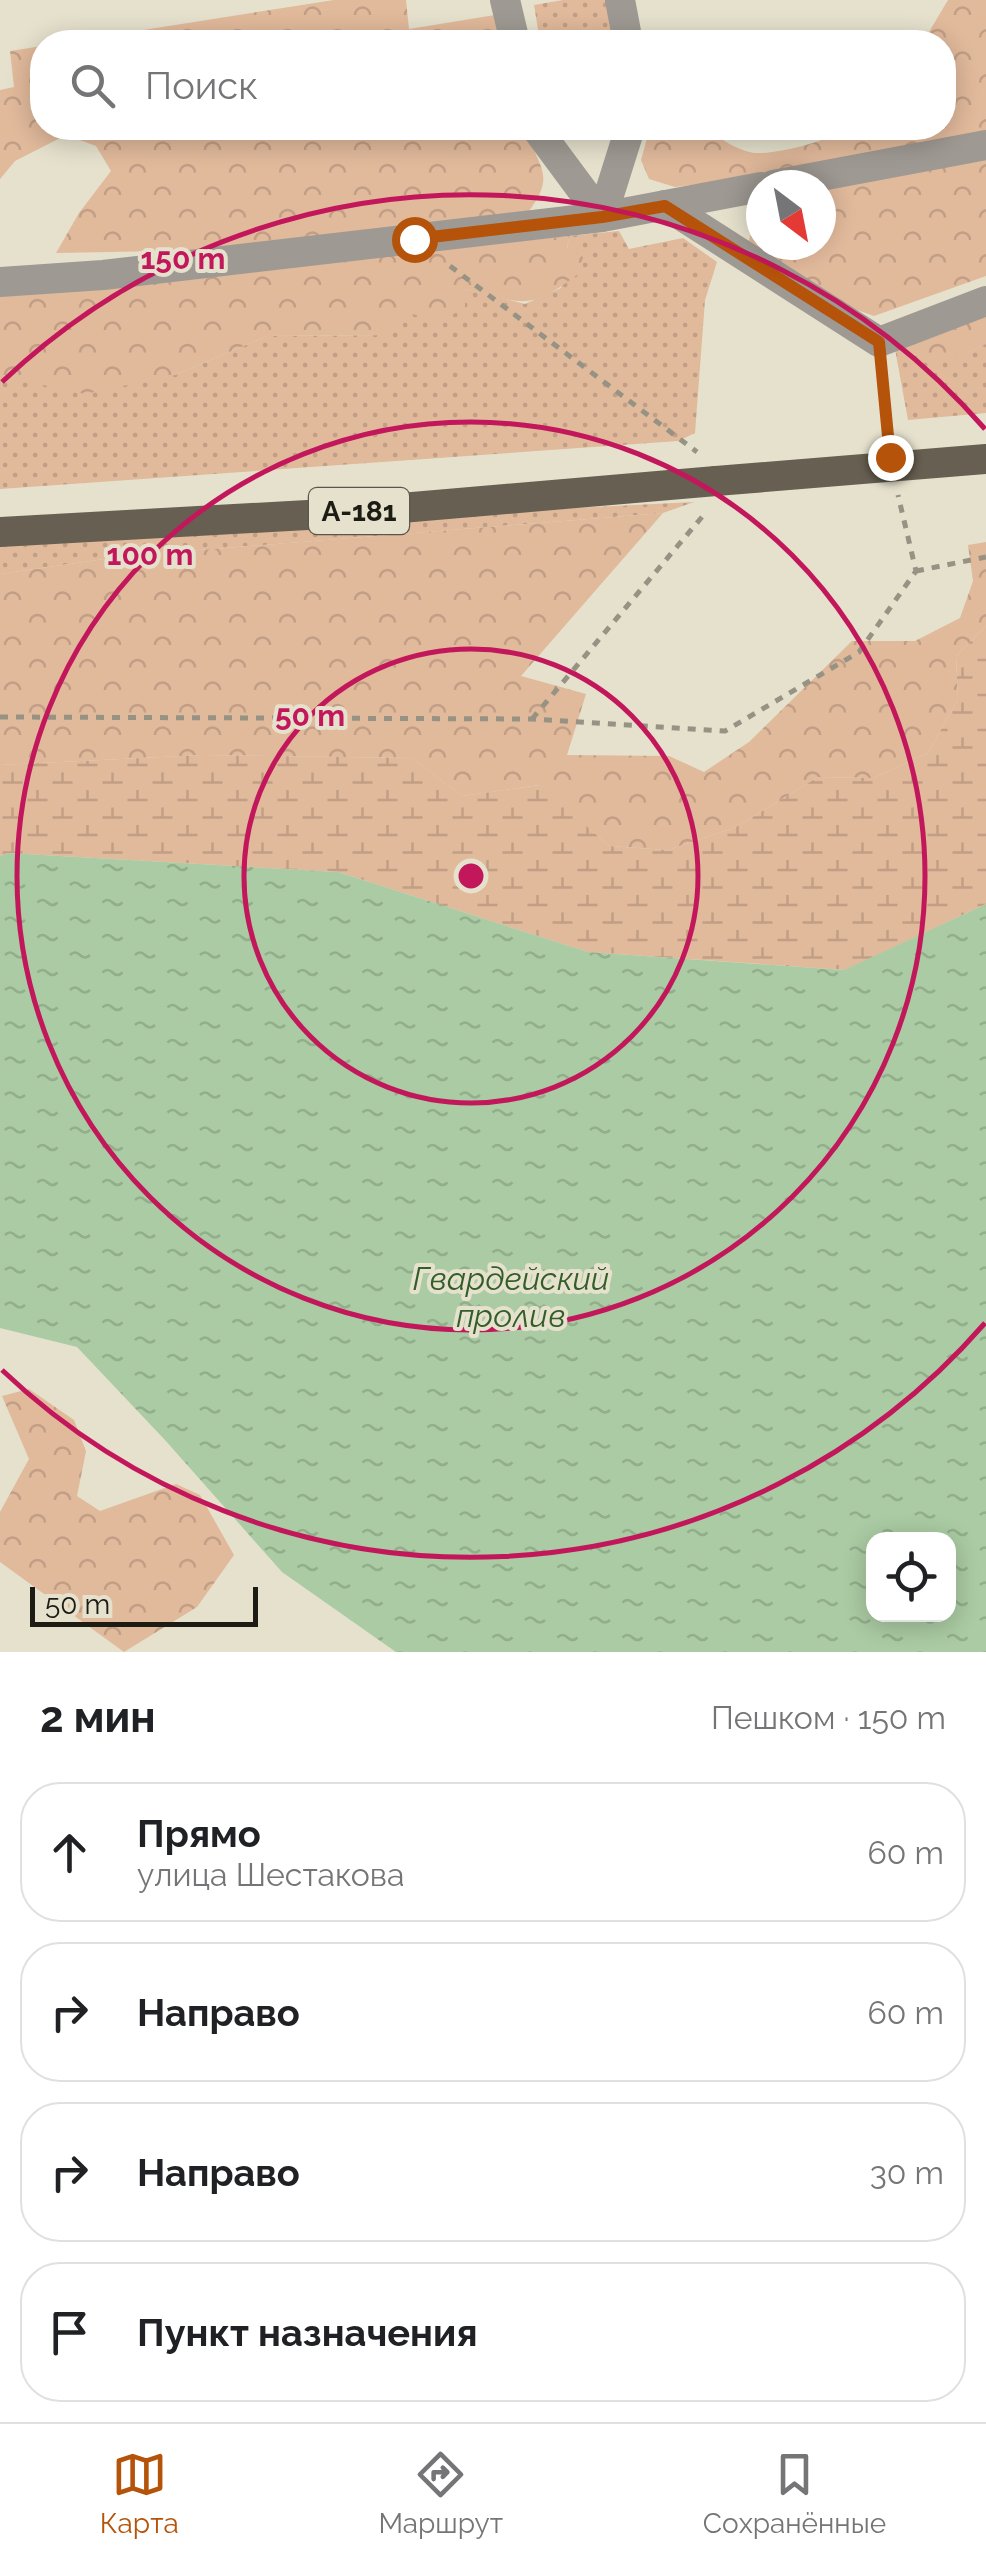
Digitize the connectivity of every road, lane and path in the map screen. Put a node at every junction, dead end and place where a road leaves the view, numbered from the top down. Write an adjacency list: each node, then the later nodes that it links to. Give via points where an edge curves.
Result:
1 (504, 0): 3 (street)
2 (620, 0): 4 (street)
3 (512, 30)
4 (626, 30)
5 (545, 140): 11 (street)
6 (626, 140): 11 (street)
7 (986, 145): 8 (street)
8 (836, 173)
9 (746, 190): 10 (street)
10 (665, 206): 11 (street); 15 (street)
11 (602, 217): 12 (street)
12 (414, 239): 13 (street); 16 (path)
13 (0, 282)
14 (986, 300): 15 (street)
15 (879, 342): 17 (path)
16 (699, 454)
17 (890, 457)
18 (986, 460): 19 (main road, А-181, bridge)
19 (717, 490): 21 (main road, А-181); 25 (path)
20 (898, 495): 23 (path)
21 (0, 532)
22 (986, 557): 23 (path)
23 (916, 571): 25 (path, via 859,652 725,730)
24 (0, 718): 25 (path)
25 (532, 720)

